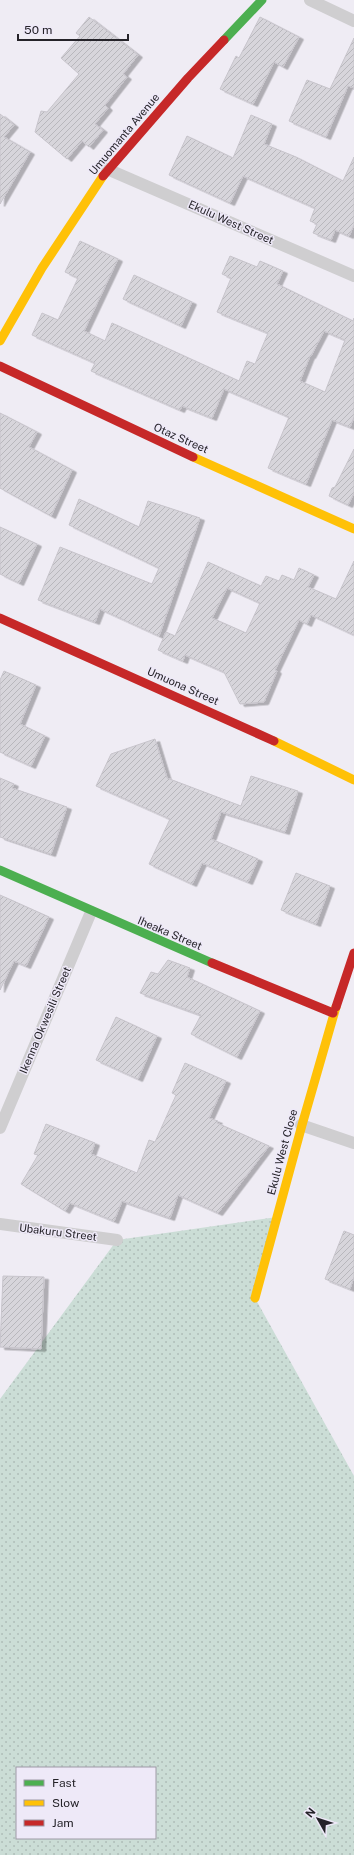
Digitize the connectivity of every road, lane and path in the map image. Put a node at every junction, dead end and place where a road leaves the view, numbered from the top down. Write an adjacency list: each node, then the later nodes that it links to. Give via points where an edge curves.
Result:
1 (262, 0): 4 (street, Umuomanta Avenue)
2 (310, 0): 3 (street)
3 (354, 21)
4 (107, 169): 5 (street, Ekulu West Street); 6 (street, Umuomanta Avenue, via 42,268)
5 (354, 276)
6 (0, 341)
7 (0, 366): 8 (street, Otaz Street, via 137,432)
8 (354, 529)
9 (0, 618): 10 (street, Umuona Street, via 252,730)
10 (354, 780)
11 (0, 870): 12 (street, Iheaka Street)
12 (91, 912): 14 (street, Iheaka Street); 16 (street, Ikenna Okwesili Street)
13 (354, 954): 14 (street, Ekulu West Close)
14 (333, 1013): 15 (street, Ekulu West Close)
15 (301, 1125): 17 (street); 20 (street, Ekulu West Close)
16 (0, 1128)
17 (354, 1143)
18 (0, 1224): 19 (street, Ubakuru Street)
19 (117, 1240)
20 (255, 1298)

